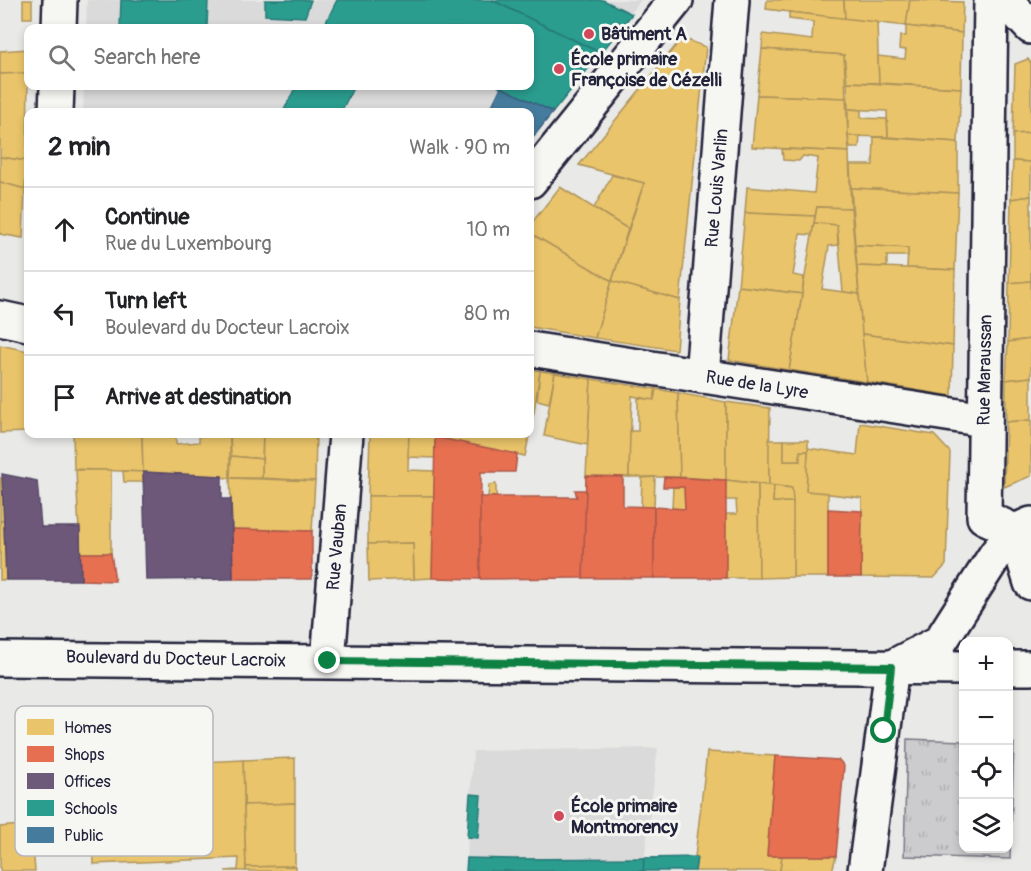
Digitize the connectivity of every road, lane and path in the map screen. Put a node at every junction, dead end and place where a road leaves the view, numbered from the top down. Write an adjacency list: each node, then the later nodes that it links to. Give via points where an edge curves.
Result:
1 (60, 0): 6 (street)
2 (676, 0): 10 (street)
3 (732, 0): 14 (street, Rue Louis Varlin)
4 (991, 0): 15 (street, Rue Maraussan)
5 (1005, 0): 7 (street)
6 (59, 24)
7 (1031, 27)
8 (57, 90): 9 (street)
9 (56, 108)
10 (534, 176)
11 (0, 318): 12 (street)
12 (24, 323)
13 (534, 350): 14 (street, Rue de la Lyre)
14 (702, 376): 15 (street, Rue de la Lyre)
15 (985, 420): 17 (street, Rue Maraussan, via 984,517)
16 (346, 438): 20 (street, Rue Vauban)
17 (1023, 528): 18 (street); 21 (street, via 996,554 940,642)
18 (1031, 583)
19 (0, 658): 20 (street, Boulevard du Docteur Lacroix)
20 (328, 661): 21 (street, Boulevard du Docteur Lacroix)
21 (891, 667): 22 (street, Boulevard du Docteur Lacroix); 25 (street)
22 (959, 668)
23 (1013, 668): 24 (street)
24 (1031, 668)
25 (866, 871)

